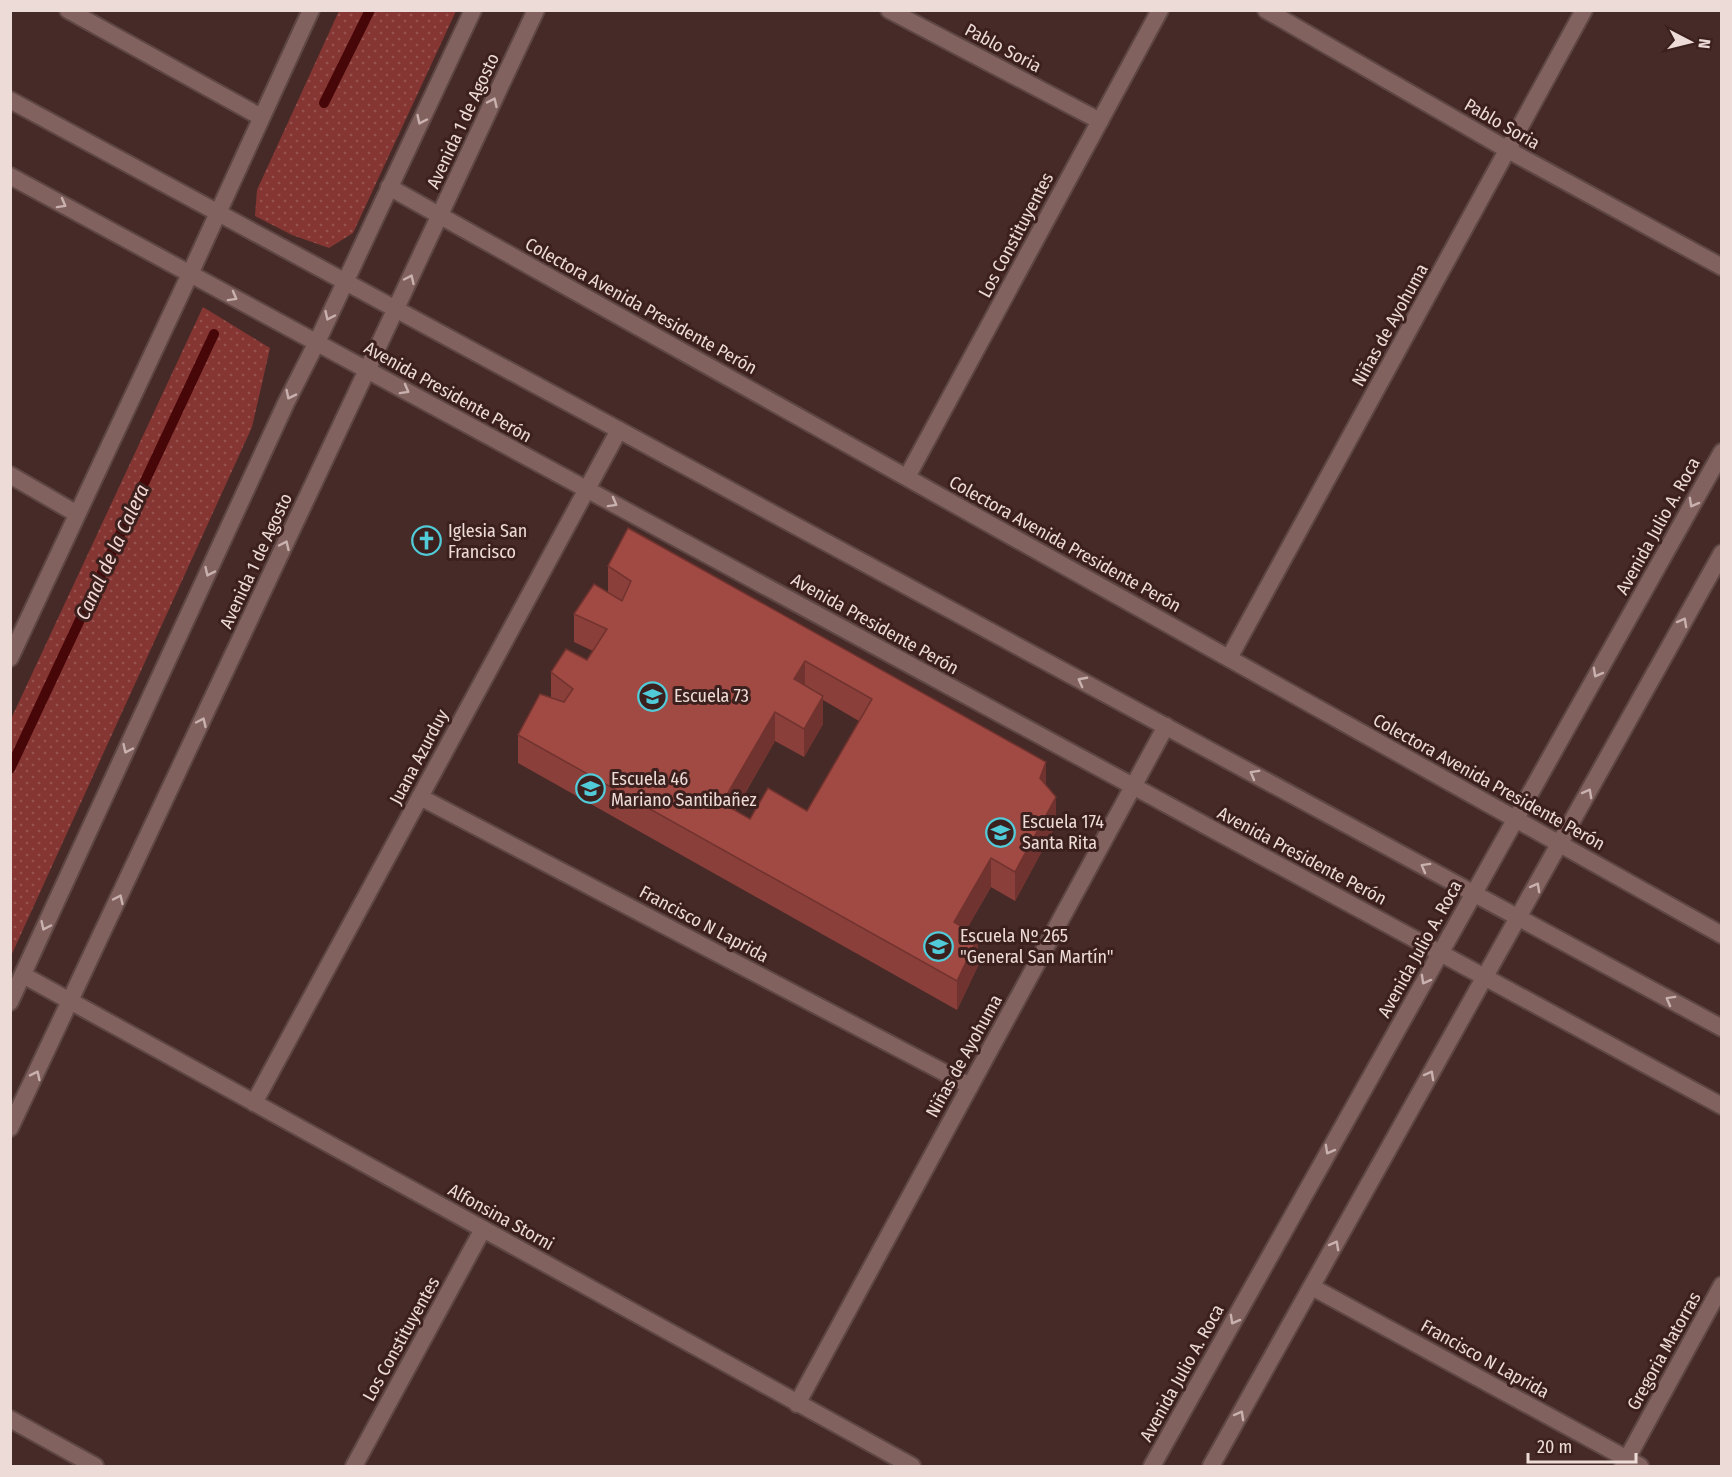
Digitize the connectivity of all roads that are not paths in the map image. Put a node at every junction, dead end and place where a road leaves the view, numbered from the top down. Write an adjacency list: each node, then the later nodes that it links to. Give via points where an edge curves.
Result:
1 (68, 10): 10 (street)
2 (311, 10): 10 (street)
3 (473, 10): 14 (street, one-way to 14)
4 (536, 10): 16 (street, Avenida 1 de Agosto, one-way to 4)
5 (889, 10): 11 (street, Pablo Soria)
6 (1160, 10): 11 (street, Los Constituyentes)
7 (1266, 10): 12 (street, Pablo Soria)
8 (1584, 10): 12 (street, Niñas de Ayohuma)
9 (10, 100): 15 (street)
10 (261, 117): 15 (street)
11 (1100, 121): 26 (street, Los Constituyentes)
12 (1508, 150): 17 (street, Pablo Soria); 31 (street, Niñas de Ayohuma)
13 (10, 176): 18 (street, Avenida Presidente Perón, one-way to 18)
14 (389, 187): 16 (street, Colectora Avenida Presidente Perón); 19 (street)
15 (218, 213): 18 (street); 19 (street)
16 (440, 215): 20 (street, Avenida 1 de Agosto, one-way to 16); 26 (street, Colectora Avenida Presidente Perón)
17 (1722, 267)
18 (190, 274): 21 (street, Avenida Presidente Perón, one-way to 21); 28 (street)
19 (346, 281): 20 (street); 21 (street, one-way to 21)
20 (396, 309): 22 (street, Avenida 1 de Agosto); 23 (street)
21 (316, 342): 22 (street, Avenida Presidente Perón); 41 (street, one-way to 41)
22 (367, 370): 27 (street, Avenida Presidente Perón, one-way to 27); 43 (street, Avenida 1 de Agosto, one-way to 22)
23 (619, 430): 27 (street, Juana Azurduy); 32 (street, one-way to 23)
24 (1722, 452): 35 (street, Avenida Julio A. Roca, one-way to 35)
25 (10, 475): 28 (street)
26 (907, 477): 31 (street, Colectora Avenida Presidente Perón)
27 (586, 489): 33 (street, Avenida Presidente Perón, one-way to 33); 34 (street, Juana Azurduy)
28 (78, 514): 30 (street)
29 (1722, 553): 36 (street, one-way to 29)
30 (10, 658)
31 (1229, 658): 35 (street, Colectora Avenida Presidente Perón)
32 (1166, 726): 33 (street, Niñas de Ayohuma); 37 (street, one-way to 32)
33 (1133, 786): 40 (street, Avenida Presidente Perón); 46 (street, Niñas de Ayohuma)
34 (420, 796): 46 (street, Francisco N Laprida); 47 (street, Juana Azurduy)
35 (1515, 819): 36 (street, Colectora Avenida Presidente Perón); 37 (street, Avenida Julio A. Roca)
36 (1560, 844): 38 (street, one-way to 36); 39 (street, Colectora Avenida Presidente Perón)
37 (1473, 893): 38 (street); 40 (street, Avenida Julio A. Roca)
38 (1519, 918): 42 (street); 45 (street, one-way to 38)
39 (1722, 934)
40 (1440, 953): 42 (street, Avenida Presidente Perón); 59 (street, Avenida Julio A. Roca, one-way to 59)
41 (23, 975): 43 (street, Alfonsina Storni); 44 (street)
42 (1485, 978): 48 (street, Avenida Presidente Perón); 52 (street, one-way to 42)
43 (71, 1001): 47 (street, Alfonsina Storni); 49 (street, Avenida 1 de Agosto, one-way to 43)
44 (10, 1002)
45 (1722, 1028)
46 (970, 1086): 53 (street, Niñas de Ayohuma)
47 (254, 1103): 50 (street, Alfonsina Storni)
48 (1722, 1106)
49 (10, 1128)
50 (483, 1229): 53 (street, Alfonsina Storni); 57 (street, Los Constituyentes)
51 (1722, 1285): 55 (street, Gregoria Matorras)
52 (1312, 1287): 55 (street, Francisco N Laprida); 60 (street, one-way to 52)
53 (797, 1404): 58 (street, Alfonsina Storni)
54 (10, 1419): 56 (street)
55 (1630, 1464)
56 (95, 1467)
57 (354, 1467)
58 (912, 1467)
59 (1152, 1467)
60 (1211, 1467)

